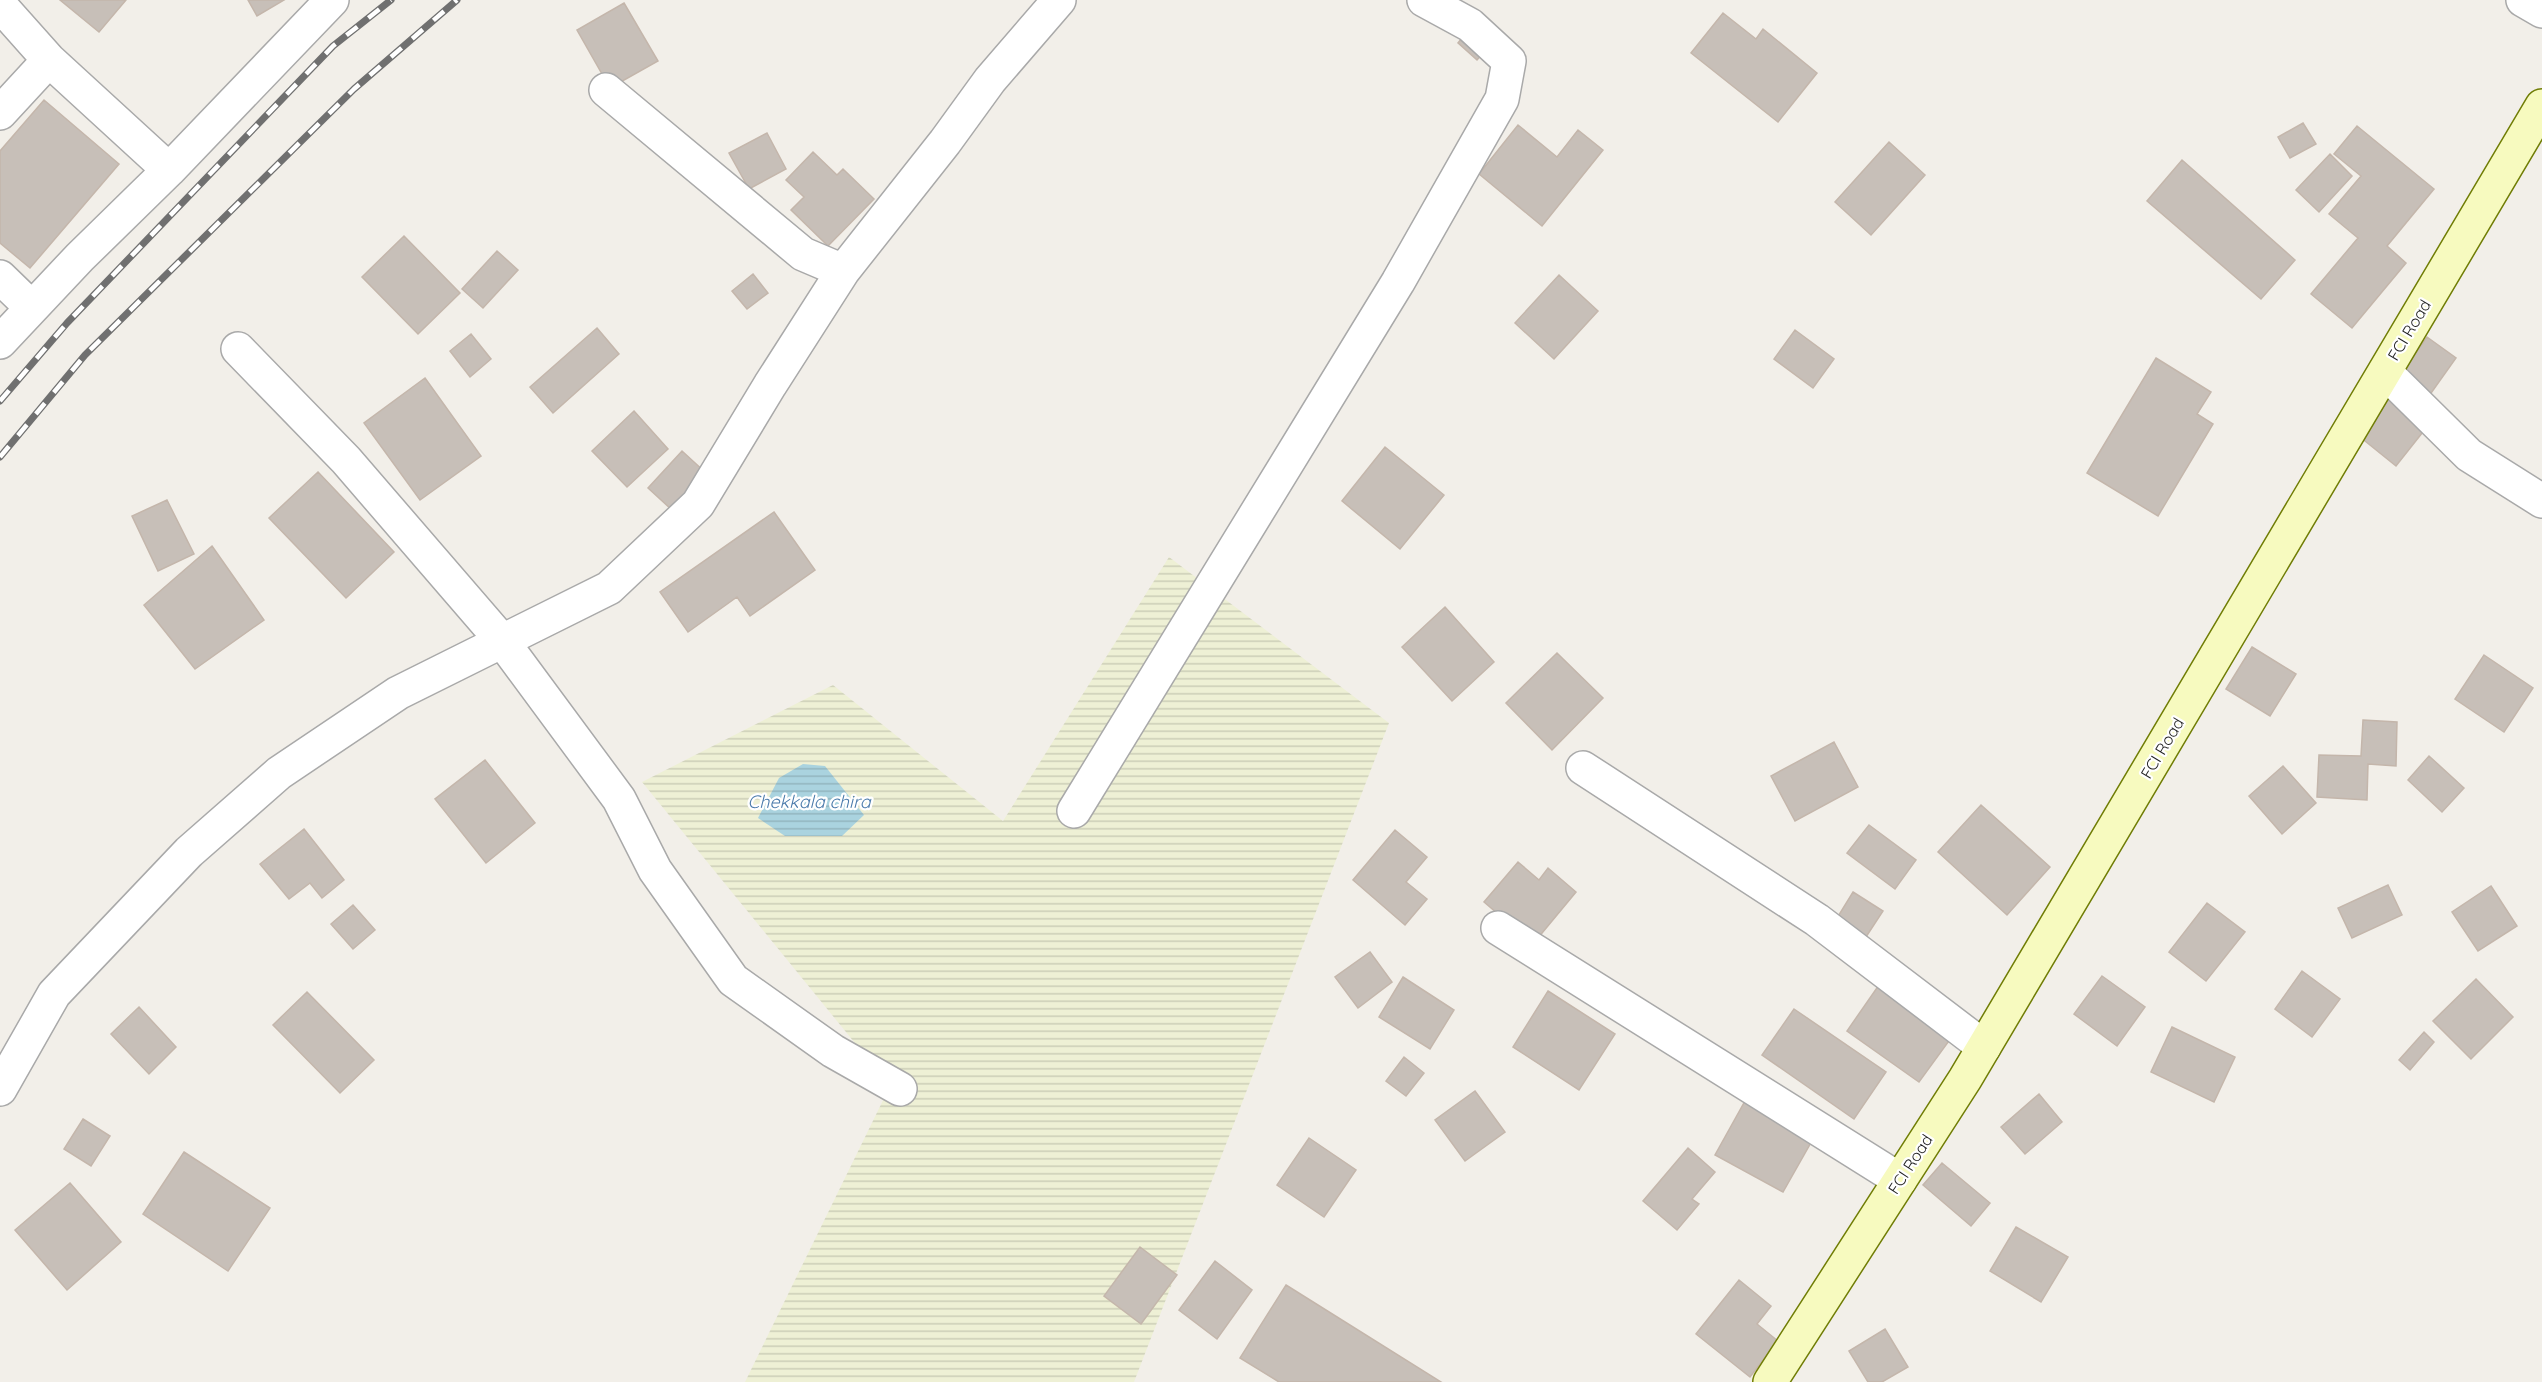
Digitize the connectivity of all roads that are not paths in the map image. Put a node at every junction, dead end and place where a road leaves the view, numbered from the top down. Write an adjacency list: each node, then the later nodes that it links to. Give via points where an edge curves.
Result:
1 (332, 0): 11 (street)
2 (1059, 0): 12 (street, via 990,80)
3 (1424, 0): 21 (street, via 1470,25 1509,61 1502,99 1398,282)
4 (2523, 0): 6 (street)
5 (0, 5): 7 (street)
6 (2542, 11)
7 (49, 60): 10 (street); 11 (street)
8 (606, 90): 12 (street, via 803,254)
9 (2542, 106): 17 (street, FCI Road)
10 (0, 113)
11 (169, 171): 14 (street)
12 (843, 271): 19 (street, via 698,504 609,588)
13 (0, 277): 14 (street)
14 (32, 308): 15 (street)
15 (0, 342)
16 (238, 349): 19 (street, via 346,460)
17 (2385, 372): 18 (street, via 2469,455); 23 (street, FCI Road)
18 (2542, 501)
19 (503, 642): 24 (street, via 378,706 279,773 197,845 54,994); 25 (street, via 619,799 655,870 733,980 832,1052)
20 (1583, 768): 23 (street, via 1817,920)
21 (1074, 811)
22 (1498, 928): 26 (street)
23 (1984, 1047): 26 (street, FCI Road)
24 (0, 1089)
25 (900, 1089)
26 (1900, 1180): 27 (street, FCI Road)
27 (1770, 1382)

